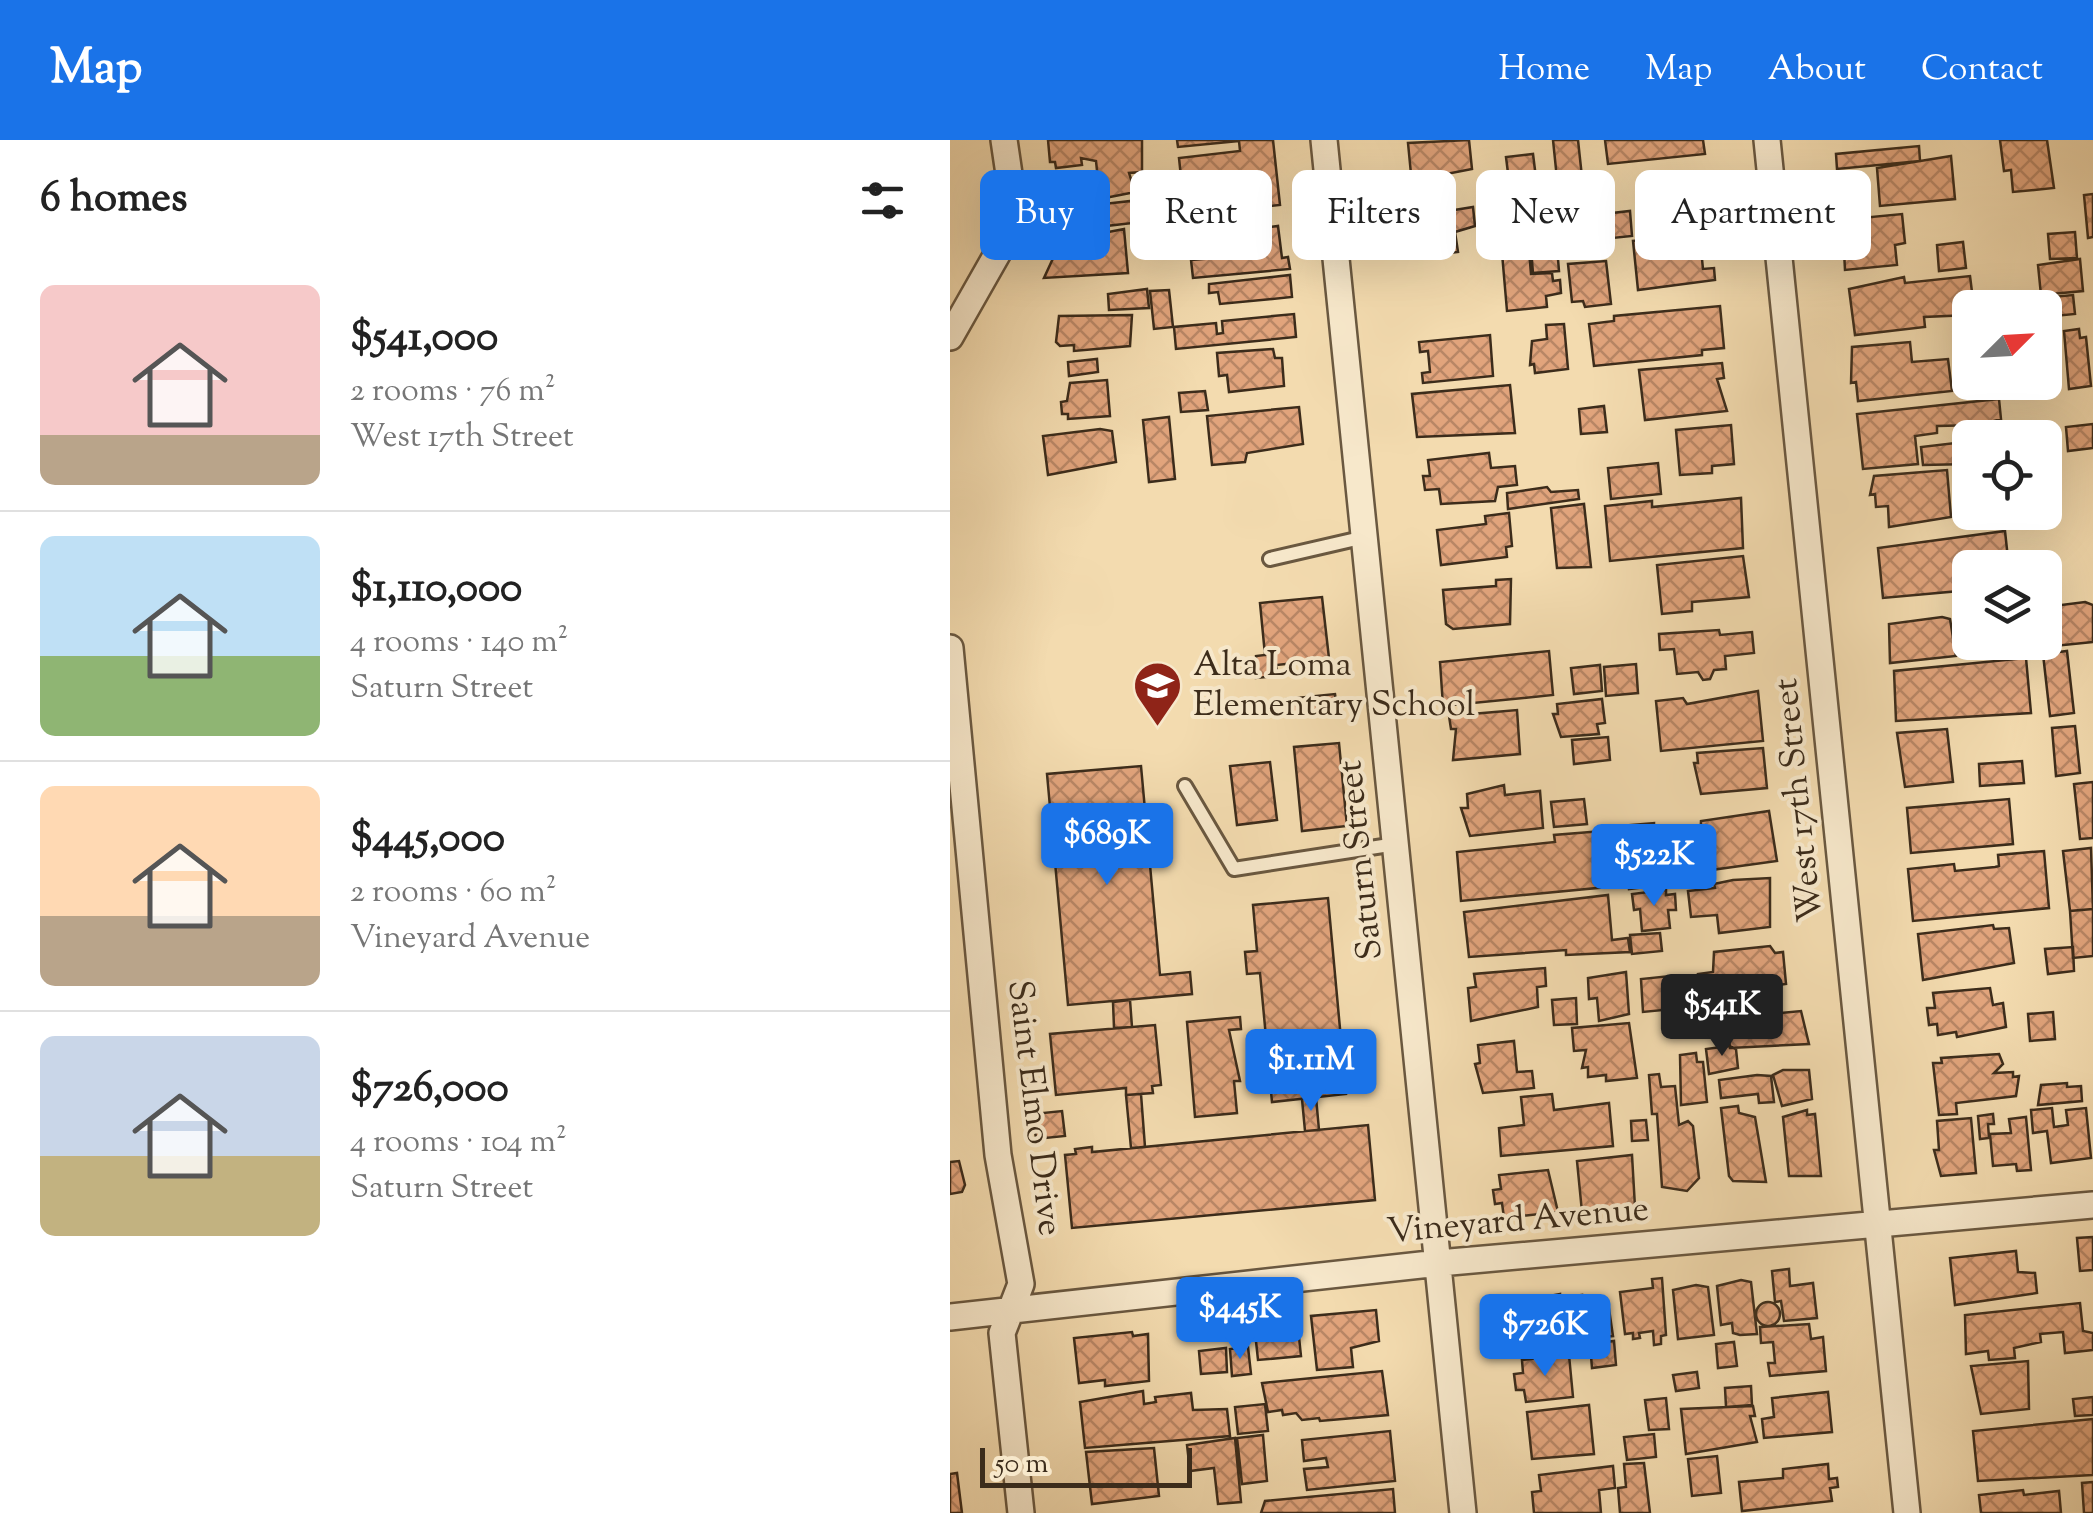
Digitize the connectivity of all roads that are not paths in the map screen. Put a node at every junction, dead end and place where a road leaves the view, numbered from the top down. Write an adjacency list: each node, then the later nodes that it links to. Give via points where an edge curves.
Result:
1 (1004, 140): 4 (street, via 1012,228)
2 (1324, 140): 5 (street, Saturn Street)
3 (1768, 140): 11 (street, West 17th Street)
4 (950, 337)
5 (1364, 537): 6 (lane); 9 (street, Saturn Street)
6 (1270, 559)
7 (950, 648): 13 (street, Saint Elmo Drive, via 998,1154 1022,1284)
8 (1185, 786): 9 (lane, via 1234,869)
9 (1396, 844): 12 (street, Saturn Street)
10 (2093, 1205): 11 (street, Vineyard Avenue)
11 (1878, 1226): 12 (street, Vineyard Avenue); 17 (street, West 17th Street)
12 (1438, 1263): 13 (street, Vineyard Avenue); 16 (street, Saturn Street)
13 (1014, 1309): 14 (street, Vineyard Avenue); 15 (street, Saint Elmo Drive, via 1002,1333)
14 (950, 1317)
15 (1021, 1513)
16 (1464, 1513)
17 (1907, 1513)

